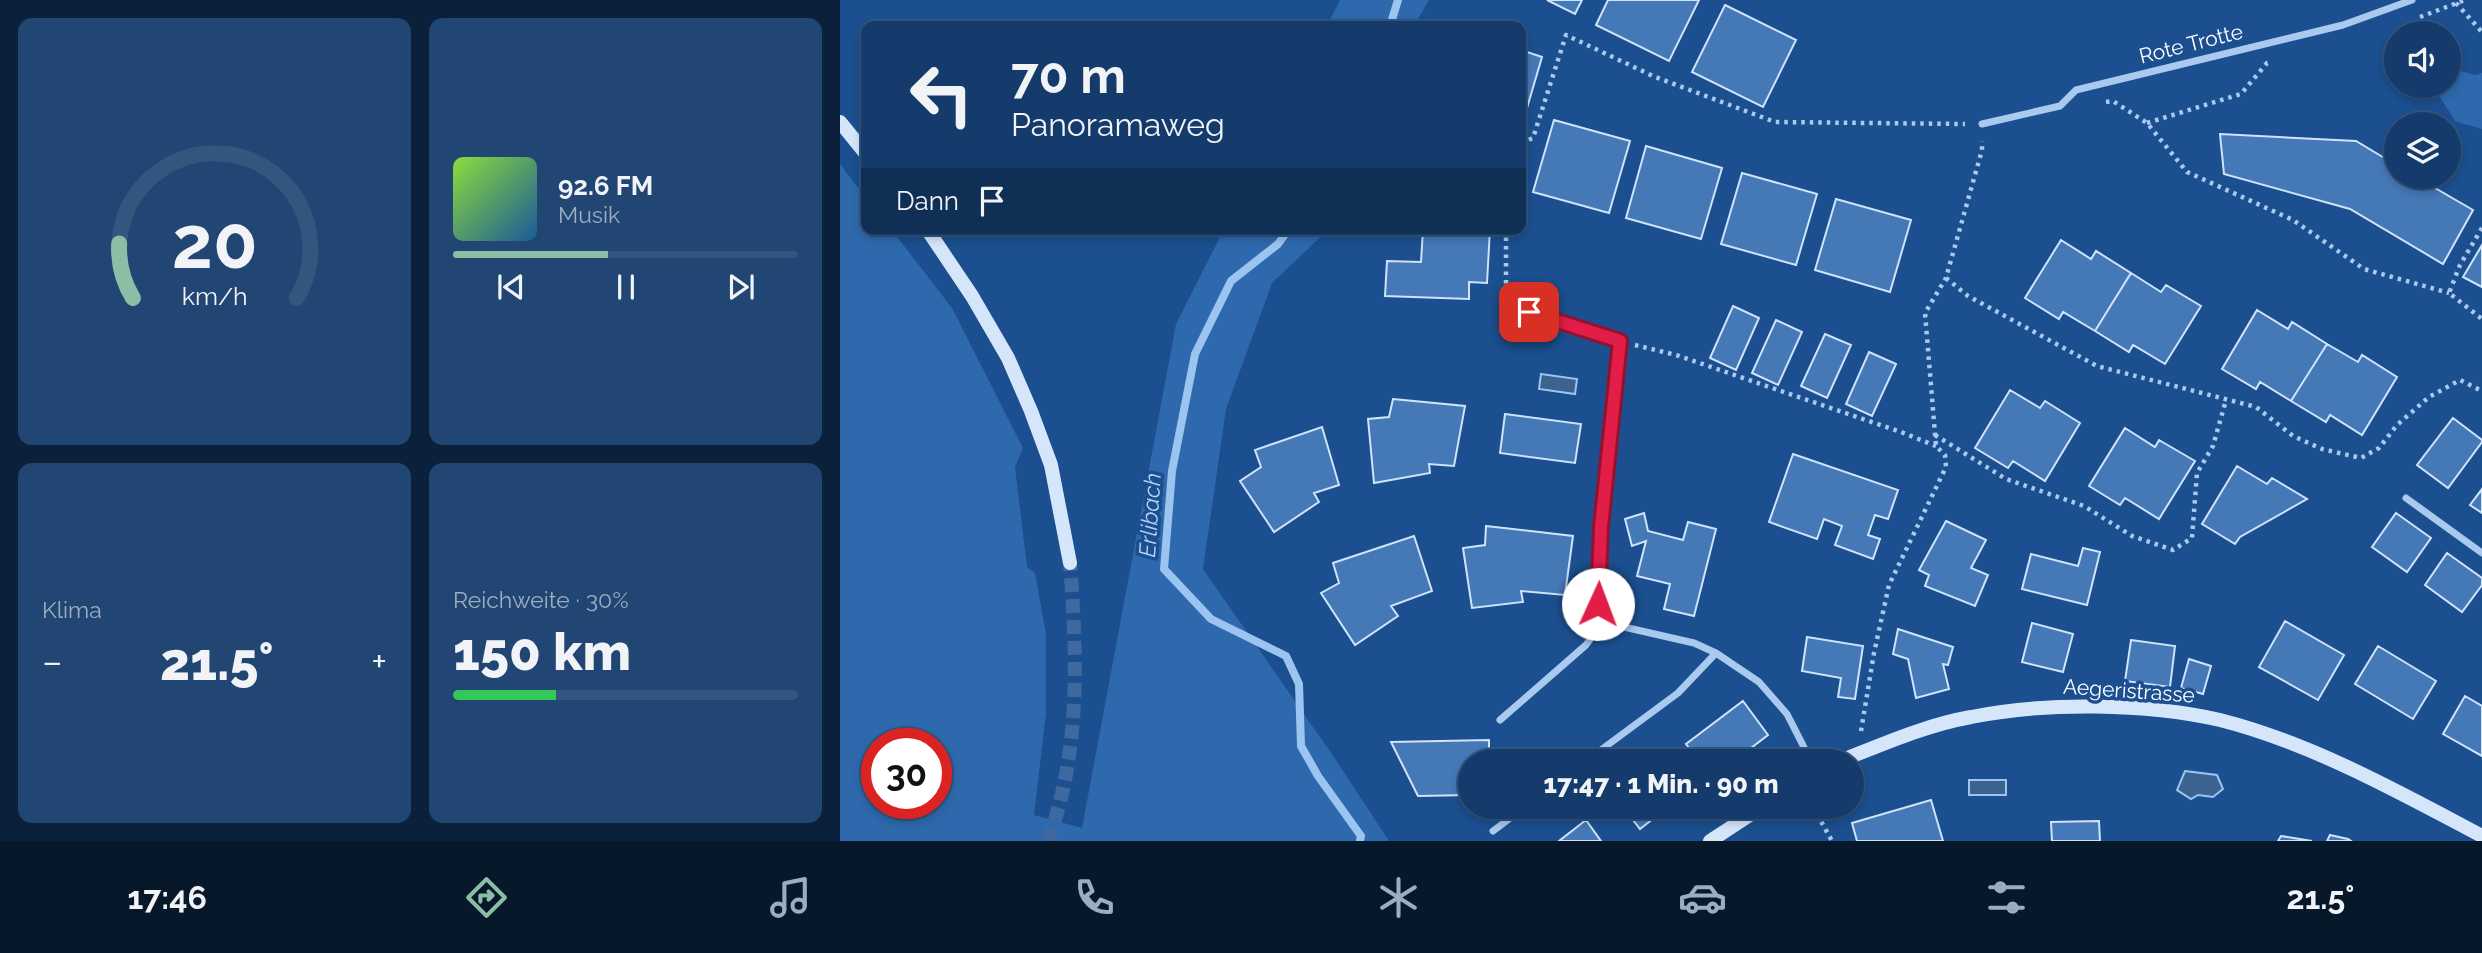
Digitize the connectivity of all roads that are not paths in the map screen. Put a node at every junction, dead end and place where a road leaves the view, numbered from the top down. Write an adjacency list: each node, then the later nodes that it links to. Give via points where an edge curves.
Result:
1 (2412, 0): 3 (street, Rote Trotte, via 2343,25 2076,90 2060,106)
2 (840, 122): 4 (street)
3 (1982, 124)
4 (861, 149)
5 (931, 235): 9 (street, via 1008,358 1031,411 1051,466)
6 (1506, 304): 10 (street, via 1620,341 1601,527 1598,604)
7 (2406, 498): 8 (street)
8 (2482, 553)
9 (1070, 563)
10 (1602, 622): 11 (street, via 1694,643); 12 (street, via 1586,645)
11 (1716, 653): 13 (street, via 1678,692); 14 (street, via 1759,682 1787,714)
12 (1500, 720)
13 (1602, 749)
14 (1805, 749)
15 (1864, 752): 19 (street, Aegeristrasse, via 1970,717 2048,706 2157,710 2219,720 2278,739 2378,781)
16 (1509, 819): 18 (street)
17 (1744, 819): 20 (street)
18 (1493, 831)
19 (2482, 836)
20 (1710, 841)

